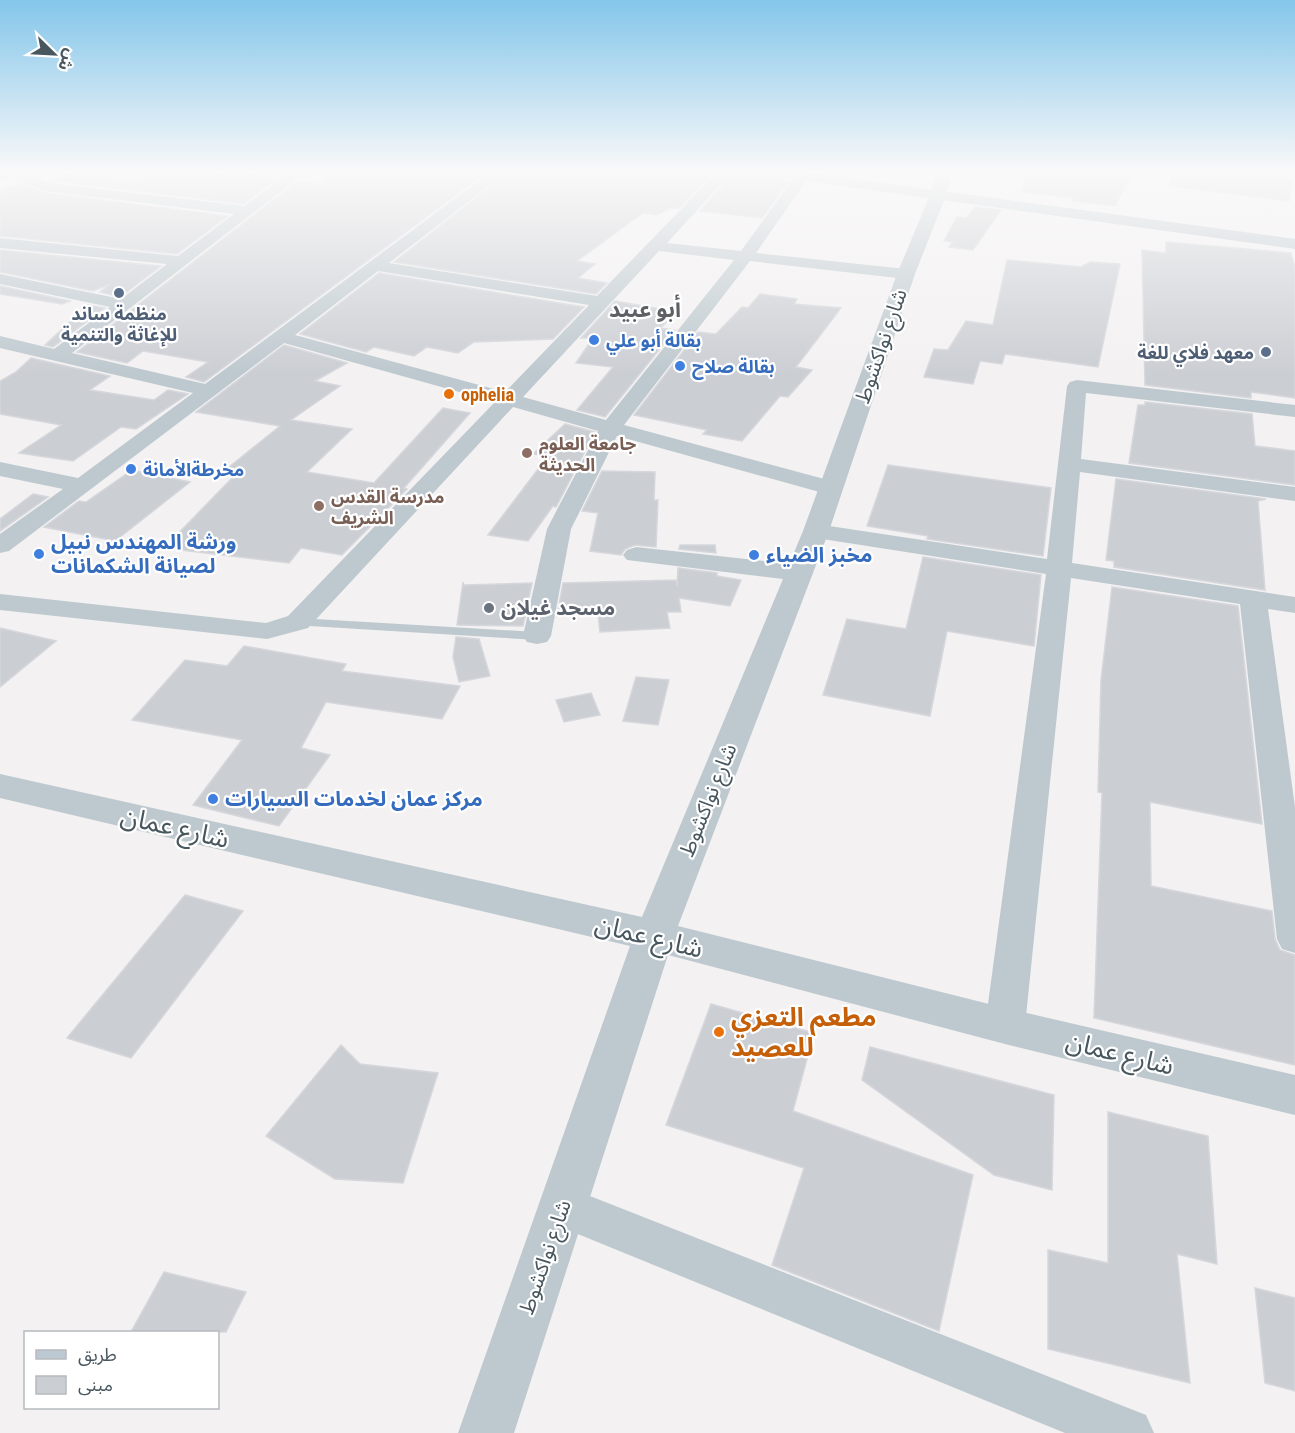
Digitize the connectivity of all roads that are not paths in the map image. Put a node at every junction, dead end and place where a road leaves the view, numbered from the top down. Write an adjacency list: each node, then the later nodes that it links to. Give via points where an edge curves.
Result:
1 (210, 239): 11 (street)
2 (412, 239): 12 (street)
3 (661, 239): 9 (street)
4 (758, 239): 10 (street)
5 (920, 239): 13 (street, شارع نواكشوط)
6 (1265, 239): 8 (street)
7 (0, 243): 11 (street)
8 (1295, 244)
9 (654, 246): 10 (street); 15 (street)
10 (745, 257): 13 (street); 23 (street)
11 (181, 261): 16 (street)
12 (376, 266): 15 (street); 17 (street)
13 (906, 274): 27 (street, شارع نواكشوط)
14 (0, 279): 16 (street)
15 (601, 303): 21 (street)
16 (124, 305): 19 (street)
17 (281, 337): 20 (street); 21 (street)
18 (0, 342): 19 (street)
19 (58, 355): 20 (street)
20 (209, 392): 26 (street)
21 (509, 399): 23 (street); 37 (street)
22 (1295, 411): 24 (street, via 1077,386)
23 (611, 427): 27 (street); 38 (street, via 559,529)
24 (1070, 464): 28 (street); 32 (street)
25 (0, 469): 26 (street)
26 (82, 486): 30 (street)
27 (831, 488): 29 (street, شارع نواكشوط)
28 (1295, 494)
29 (816, 531): 32 (street); 33 (street, شارع نواكشوط)
30 (0, 546)
31 (636, 555): 33 (street)
32 (1059, 569): 34 (street); 42 (street)
33 (800, 573): 40 (street, شارع نواكشوط)
34 (1253, 599): 36 (street); 41 (street)
35 (0, 602): 37 (street, via 267,631)
36 (1295, 605)
37 (298, 622): 38 (lane)
38 (537, 636)
39 (0, 786): 40 (street, شارع عمان)
40 (654, 936): 42 (street, شارع عمان); 44 (street, شارع نواكشوط)
41 (1295, 939)
42 (1005, 1026): 43 (street, شارع عمان)
43 (1295, 1095)
44 (562, 1206): 45 (street, شارع نواكشوط); 46 (street)
45 (486, 1433)
46 (1128, 1433)

